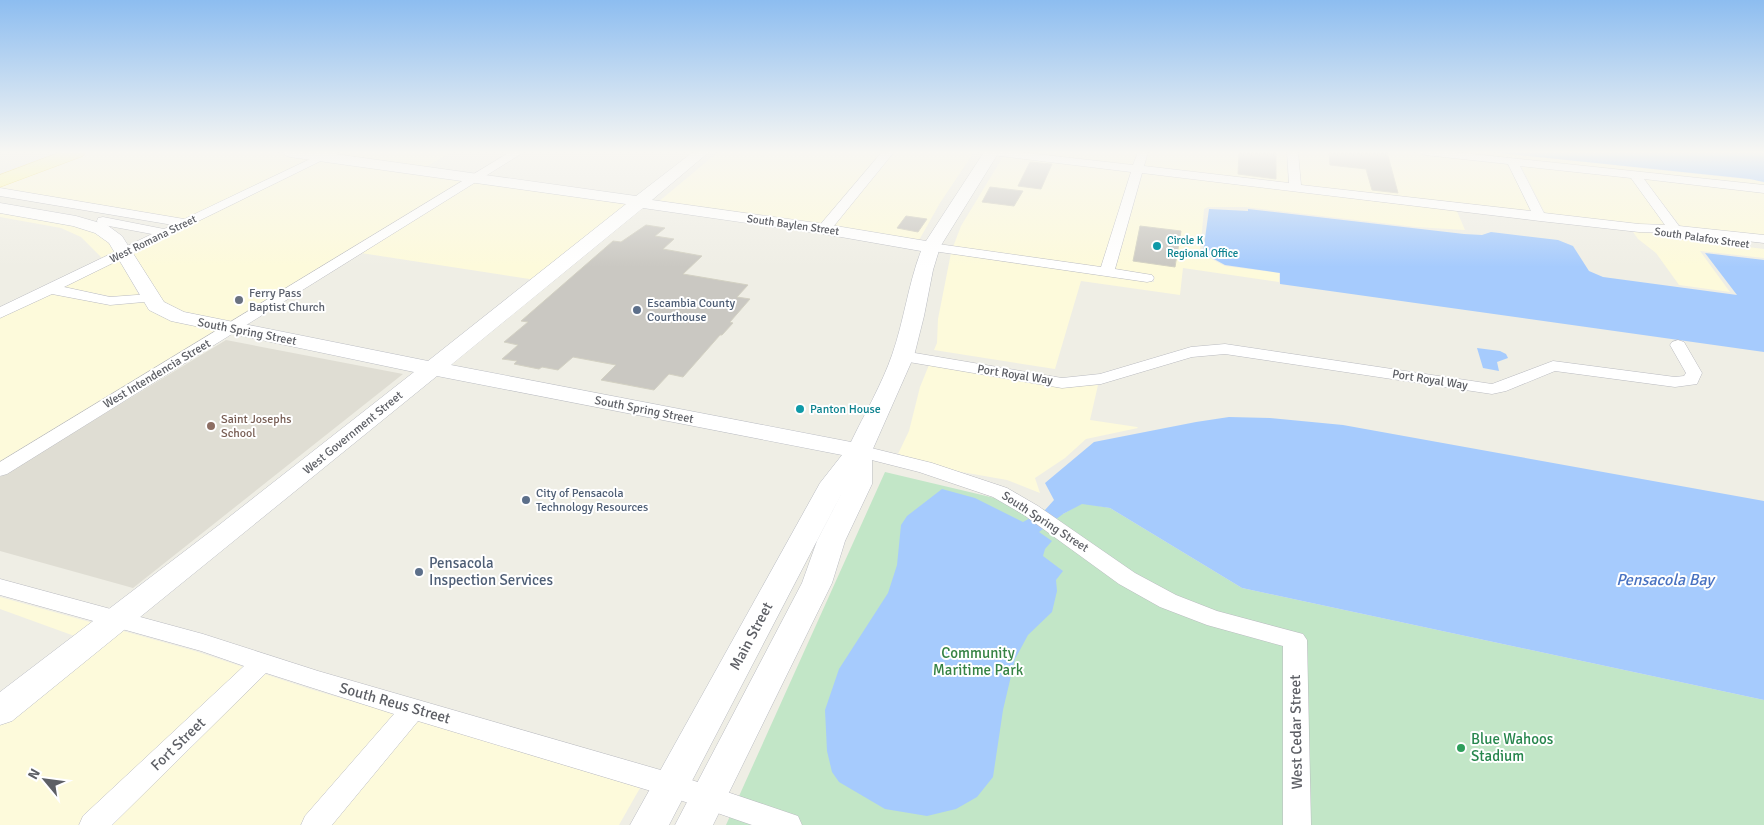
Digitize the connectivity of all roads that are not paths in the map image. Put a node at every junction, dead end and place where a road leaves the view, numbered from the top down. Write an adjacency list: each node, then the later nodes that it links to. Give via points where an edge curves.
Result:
1 (253, 190): 18 (street, West Romana Street)
2 (454, 190): 31 (street, West Intendencia Street)
3 (565, 190): 13 (street, South Baylen Street)
4 (654, 190): 13 (street, West Government Street)
5 (856, 190): 19 (street)
6 (967, 190): 24 (street)
7 (1132, 190): 26 (street)
8 (1315, 190): 16 (street, South Palafox Street)
9 (1527, 190): 16 (street)
10 (1646, 190): 21 (street)
11 (0, 192): 12 (street)
12 (37, 198): 14 (street); 15 (street)
13 (640, 202): 19 (street, South Baylen Street); 34 (street, West Government Street)
14 (4, 209): 17 (street, South Spring Street)
15 (122, 212): 17 (street); 18 (street)
16 (1540, 217): 21 (street, South Palafox Street)
17 (96, 223): 20 (street, South Spring Street); 25 (street, South Spring Street, via 113,237)
18 (186, 223): 20 (street, West Romana Street)
19 (824, 229): 24 (street, South Baylen Street)
20 (166, 233): 25 (street, West Romana Street)
21 (1677, 233): 22 (street, South Palafox Street); 23 (street, South Palafox Street)
22 (1764, 239)
23 (1764, 246)
24 (931, 247): 26 (street, South Baylen Street); 33 (street)
25 (124, 253): 28 (street, West Romana Street); 29 (street, South Spring Street)
26 (1107, 272): 27 (street, South Baylen Street)
27 (1147, 278)
28 (51, 289): 29 (street, via 110,301); 30 (street, West Romana Street)
29 (150, 298): 31 (street, South Spring Street, via 165,312 178,318)
30 (0, 313)
31 (231, 329): 34 (street, South Spring Street); 36 (street, West Intendencia Street)
32 (1678, 345): 33 (street, Port Royal Way, via 1694,374 1692,380 1675,382 1553,366 1500,387 1485,389 1224,349 1191,352 1096,380 1031,374)
33 (904, 352): 35 (street)
34 (433, 369): 35 (street, South Spring Street); 38 (street, West Government Street)
35 (859, 451): 39 (street, South Spring Street, via 911,462 1009,496 1136,584 1170,602); 43 (street, Main Street, via 833,483); 44 (street, via 858,484 831,541 817,583)
36 (0, 470)
37 (0, 587): 38 (street, South Reus Street)
38 (116, 619): 40 (street, South Reus Street); 42 (street, West Government Street)
39 (1295, 640): 50 (street, West Cedar Street)
40 (262, 662): 41 (street, South Reus Street); 45 (street, Fort Street)
41 (413, 709): 43 (street, South Reus Street); 46 (street)
42 (0, 711)
43 (670, 786): 44 (street, South Reus Street); 47 (street, Main Street)
44 (708, 798): 48 (street); 49 (street, South Reus Street)
45 (93, 825)
46 (315, 825)
47 (649, 825)
48 (694, 825)
49 (788, 825)
50 (1297, 825)

